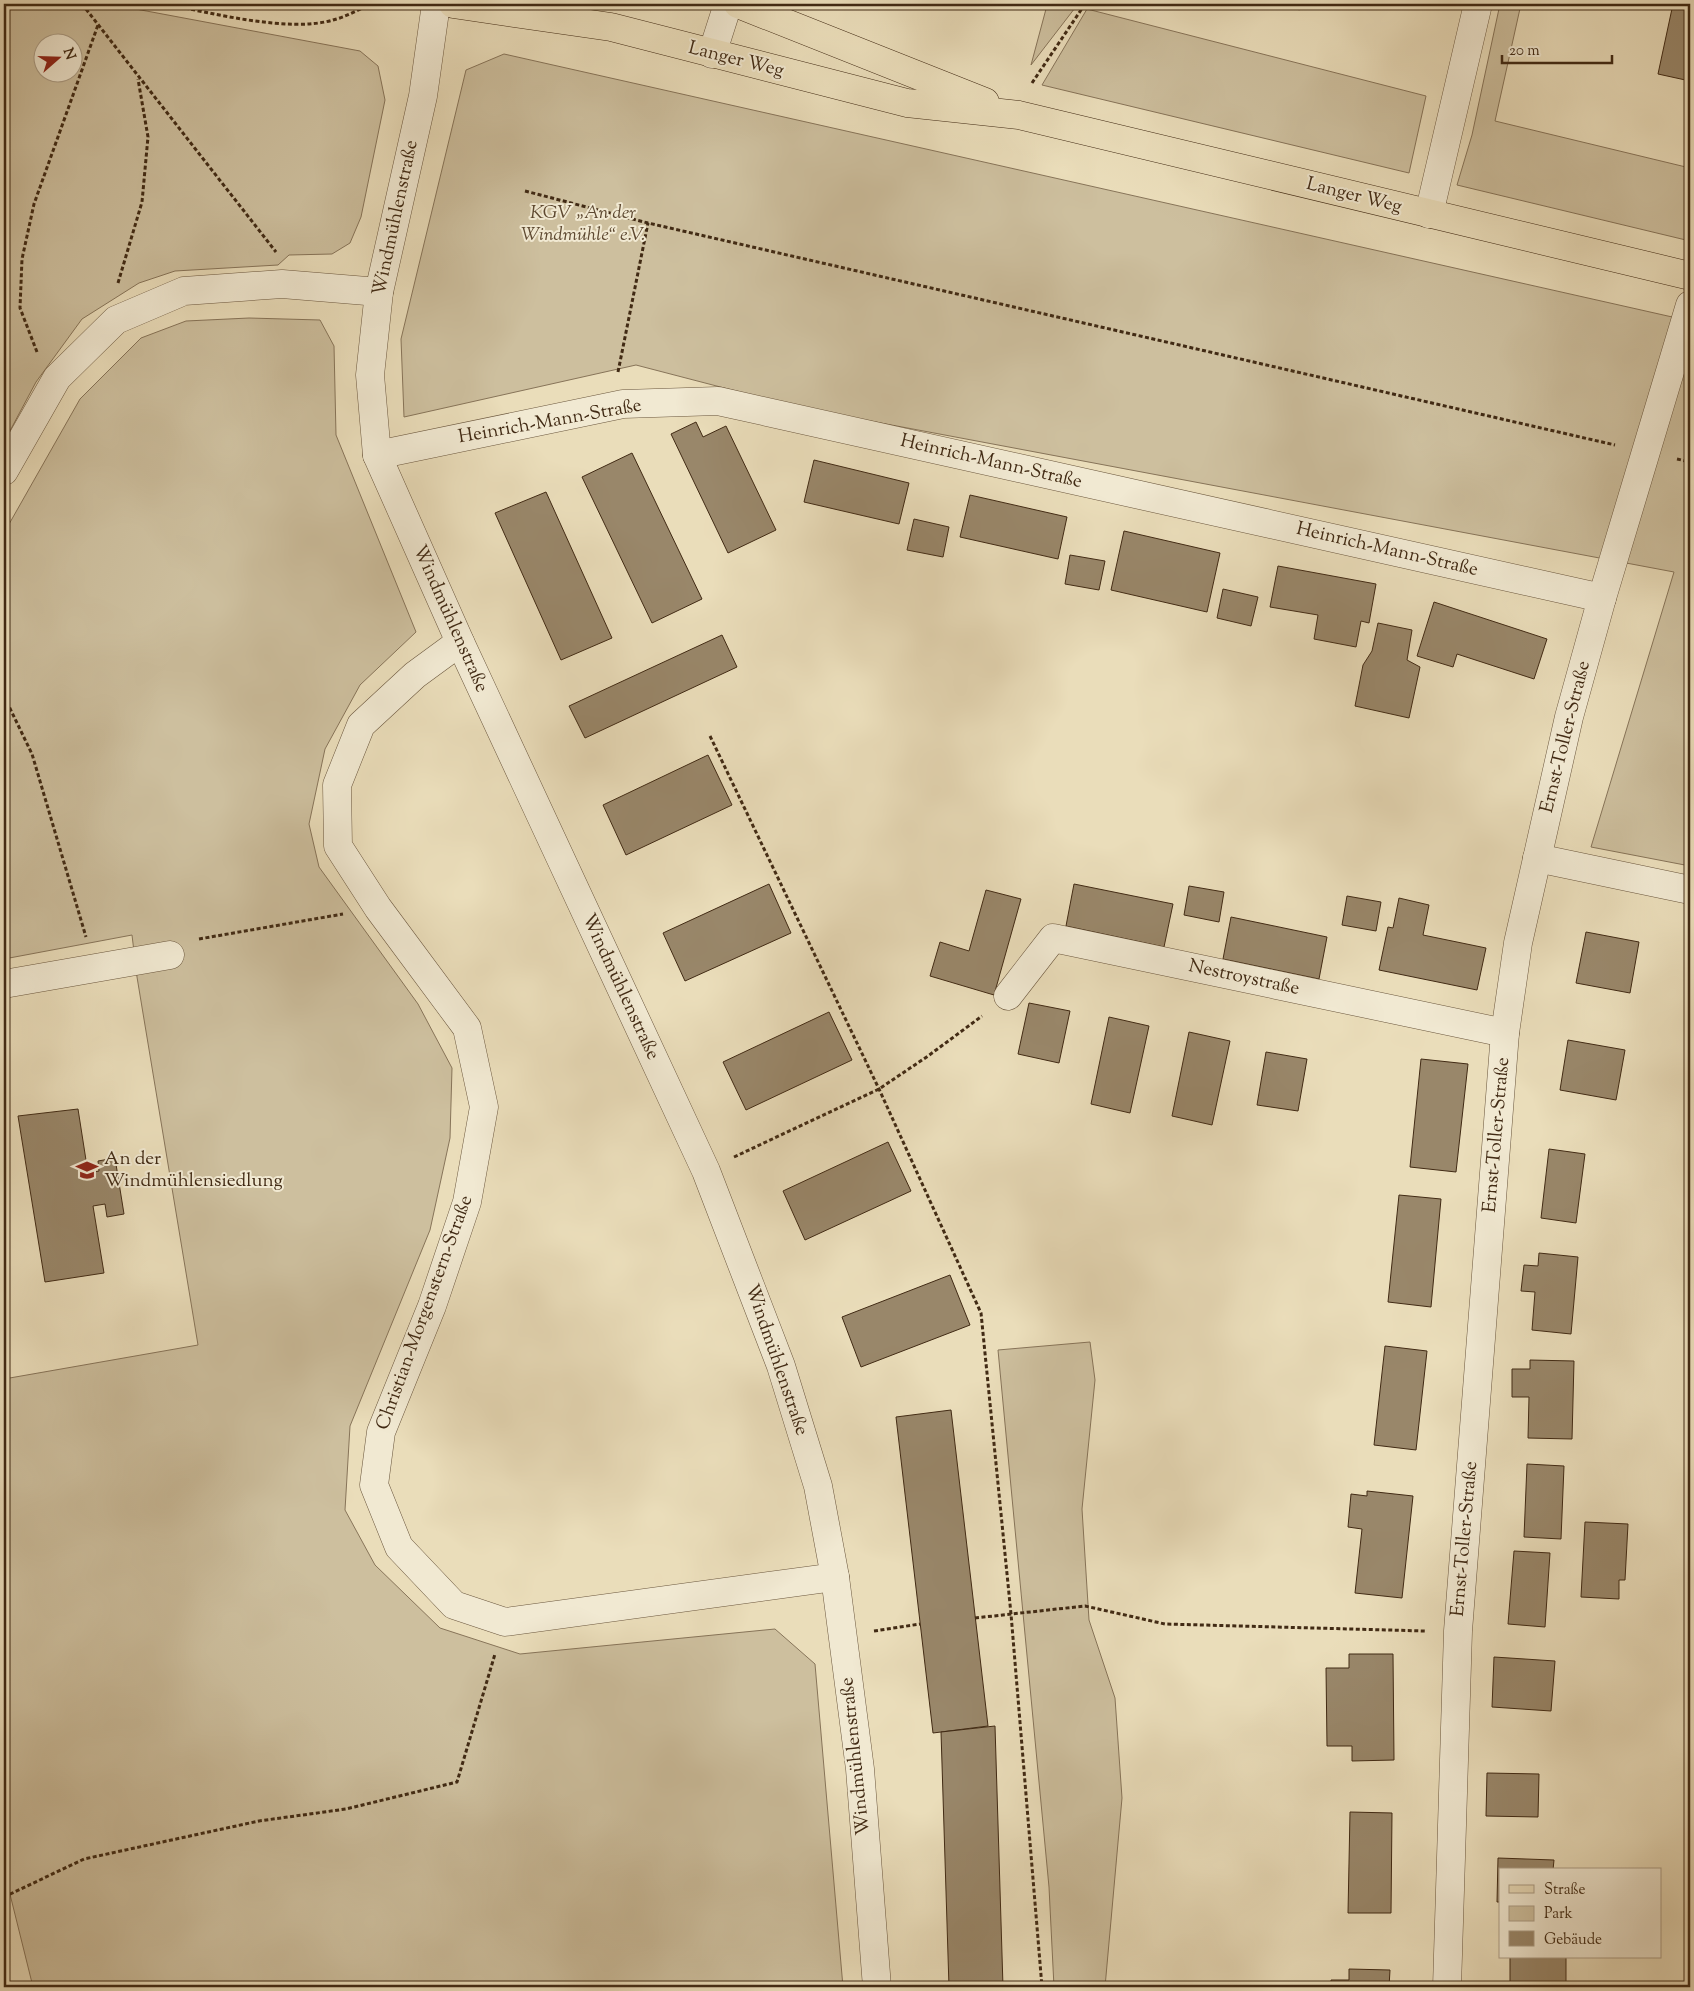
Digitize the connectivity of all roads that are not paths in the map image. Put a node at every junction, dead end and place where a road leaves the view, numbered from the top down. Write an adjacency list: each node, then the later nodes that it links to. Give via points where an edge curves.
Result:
1 (436, 4): 10 (street, Windmühlenstraße, via 423,96)
2 (453, 4): 6 (main road, Langer Weg, via 612,27)
3 (728, 4): 6 (street)
4 (738, 4): 7 (main road, Langer Weg)
5 (1478, 4): 8 (street)
6 (712, 54): 7 (main road, Langer Weg, via 907,103)
7 (1018, 115): 8 (main road, Langer Weg)
8 (1429, 214): 9 (main road, Langer Weg)
9 (1690, 276)
10 (379, 292): 12 (street, Windmühlenstraße, via 370,375); 13 (street, via 282,284 184,291 116,320 57,378)
11 (1690, 305): 14 (street, Ernst-Toller-Straße)
12 (377, 455): 14 (street, Heinrich-Mann-Straße, via 624,404 718,401); 15 (street, Windmühlenstraße)
13 (4, 470)
14 (1602, 598): 16 (street, Ernst-Toller-Straße, via 1569,717)
15 (460, 642): 22 (street, Windmühlenstraße, via 706,1171 782,1366 818,1486); 22 (street, Christian-Morgenstern-Straße, via 415,675 361,725 337,785 338,846 378,908 467,1028 484,1107 467,1202 432,1306 381,1432 374,1485 399,1547 454,1605 505,1622)
16 (1537, 858): 17 (street); 21 (street, Ernst-Toller-Straße, via 1518,943)
17 (1690, 890)
18 (170, 956): 19 (street)
19 (4, 984)
20 (1008, 996): 21 (street, Nestroystraße, via 1053,938)
21 (1505, 1033): 24 (street, Ernst-Toller-Straße, via 1458,1631)
22 (835, 1577): 23 (street, Windmühlenstraße, via 860,1769)
23 (878, 1987)
24 (1448, 1987)

